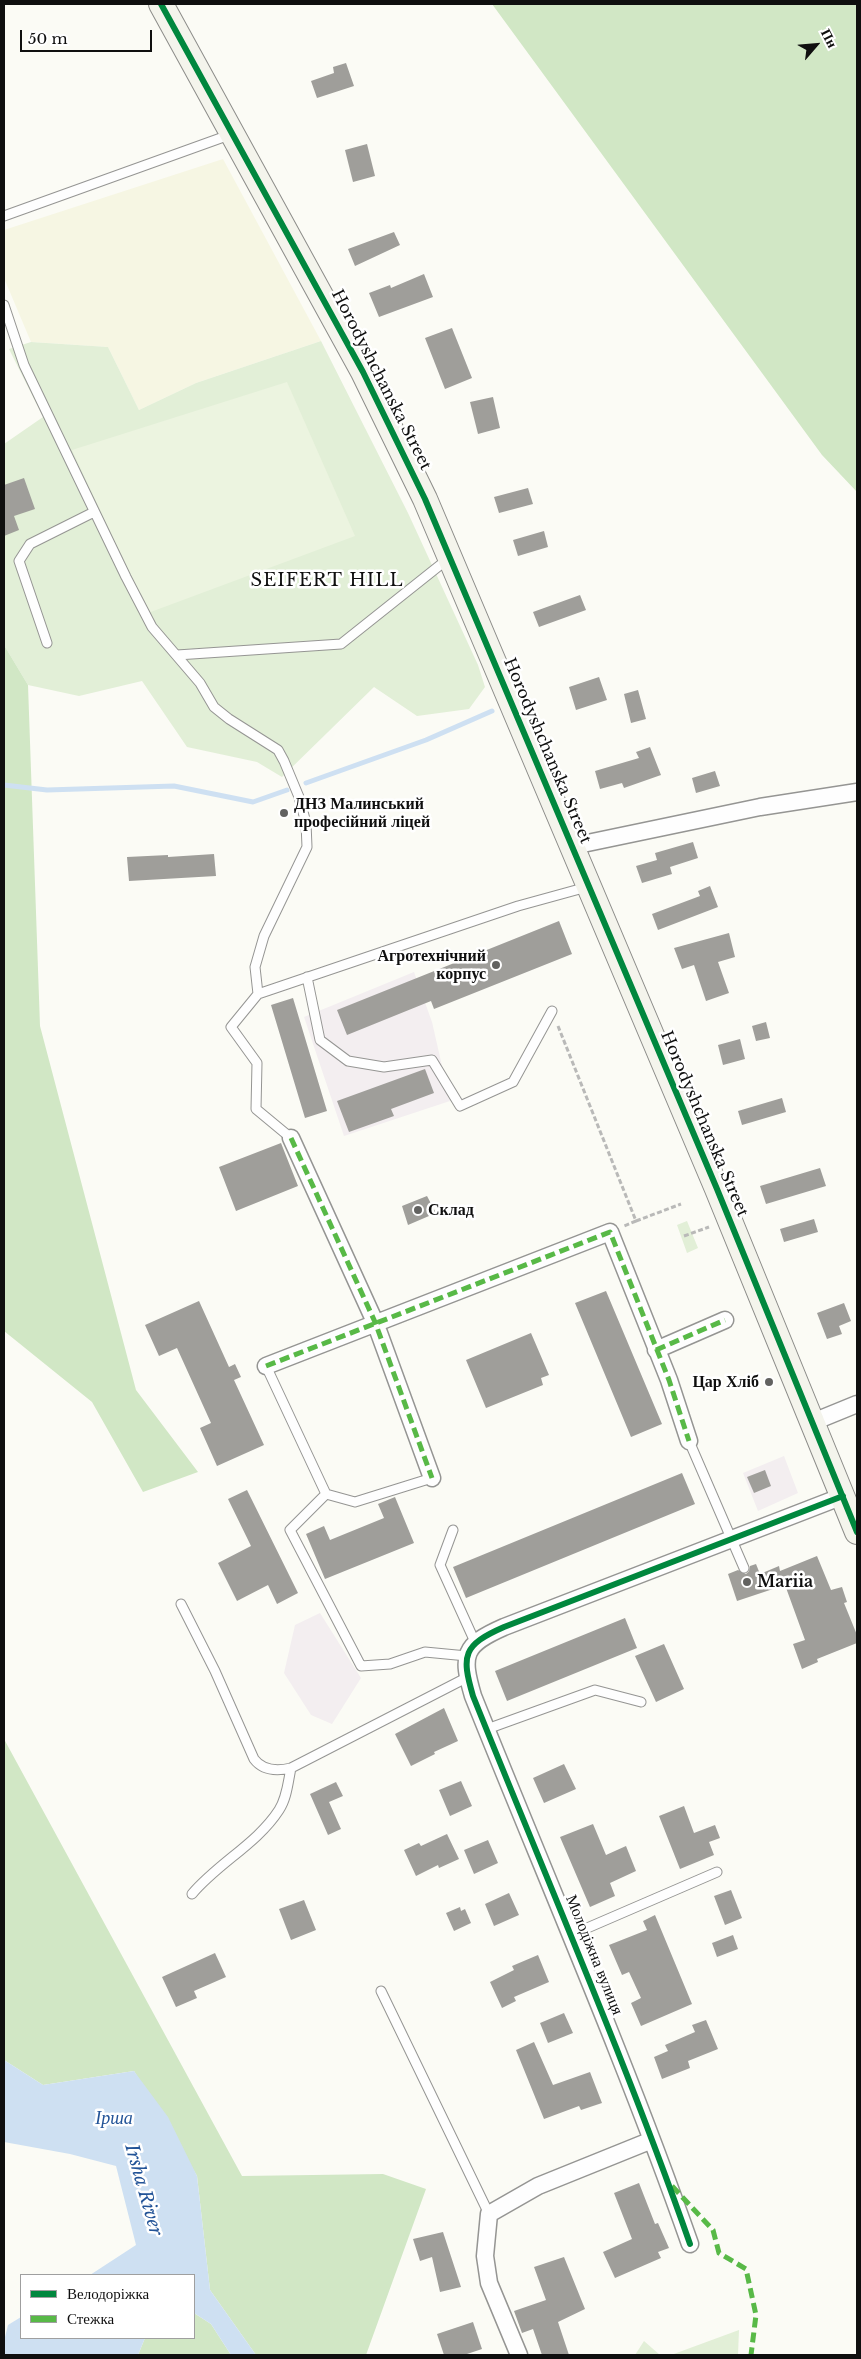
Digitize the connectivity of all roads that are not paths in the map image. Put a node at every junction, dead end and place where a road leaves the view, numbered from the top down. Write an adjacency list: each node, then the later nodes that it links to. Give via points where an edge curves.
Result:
1 (162, 4): 2 (street, Horodyshchanska Street)
2 (234, 134): 3 (lane); 6 (street, Horodyshchanska Street, via 363,372 405,455)
3 (4, 216)
4 (4, 305): 5 (lane, via 24,364)
5 (94, 512): 7 (lane, via 30,544 19,561); 8 (lane, via 152,627)
6 (450, 557): 8 (lane, via 341,644); 10 (street, Horodyshchanska Street)
7 (47, 642)
8 (177, 655): 13 (lane, via 200,683 214,707 278,750 299,797 306,822 307,847 264,936 255,967)
9 (857, 792): 10 (street, Horodyshchanska Street)
10 (573, 846): 11 (street, Horodyshchanska Street)
11 (590, 886): 12 (lane, via 518,906); 21 (street, Horodyshchanska Street)
12 (307, 977): 13 (lane); 14 (lane, via 320,1040 348,1061 384,1067 432,1060 460,1106 513,1082)
13 (258, 994): 15 (lane, via 231,1027 257,1063 256,1109)
14 (552, 1011)
15 (291, 1138): 17 (street)
16 (725, 1320): 18 (street)
17 (375, 1322): 18 (street, via 610,1232); 19 (street); 23 (street)
18 (656, 1350): 22 (street)
19 (266, 1366): 24 (lane)
20 (857, 1404): 21 (street)
21 (813, 1422): 25 (street, Horodyshchanska Street)
22 (689, 1442): 28 (lane)
23 (432, 1478): 24 (lane, via 355,1502)
24 (326, 1494): 31 (lane, via 290,1530 361,1666 390,1664 425,1652)
25 (843, 1496): 27 (street, Horodyshchanska Street); 28 (street)
26 (453, 1530): 31 (lane, via 440,1565)
27 (857, 1532)
28 (732, 1538): 29 (lane); 31 (street, via 504,1627)
29 (744, 1568)
30 (181, 1604): 35 (lane, via 254,1760 268,1769)
31 (471, 1649): 32 (street, Молодіжна вулиця)
32 (468, 1677): 34 (street, Молодіжна вулиця); 35 (lane)
33 (641, 1702): 34 (lane, via 595,1690)
34 (487, 1729): 38 (street, Молодіжна вулиця)
35 (291, 1768): 37 (lane, via 284,1799 273,1818)
36 (717, 1872): 38 (lane)
37 (192, 1894)
38 (572, 1935): 40 (street, Молодіжна вулиця)
39 (381, 1991): 41 (lane)
40 (652, 2140): 41 (street, via 538,2186); 42 (street, Молодіжна вулиця)
41 (489, 2214): 43 (street, via 485,2247 488,2276)
42 (690, 2244)
43 (519, 2355)

